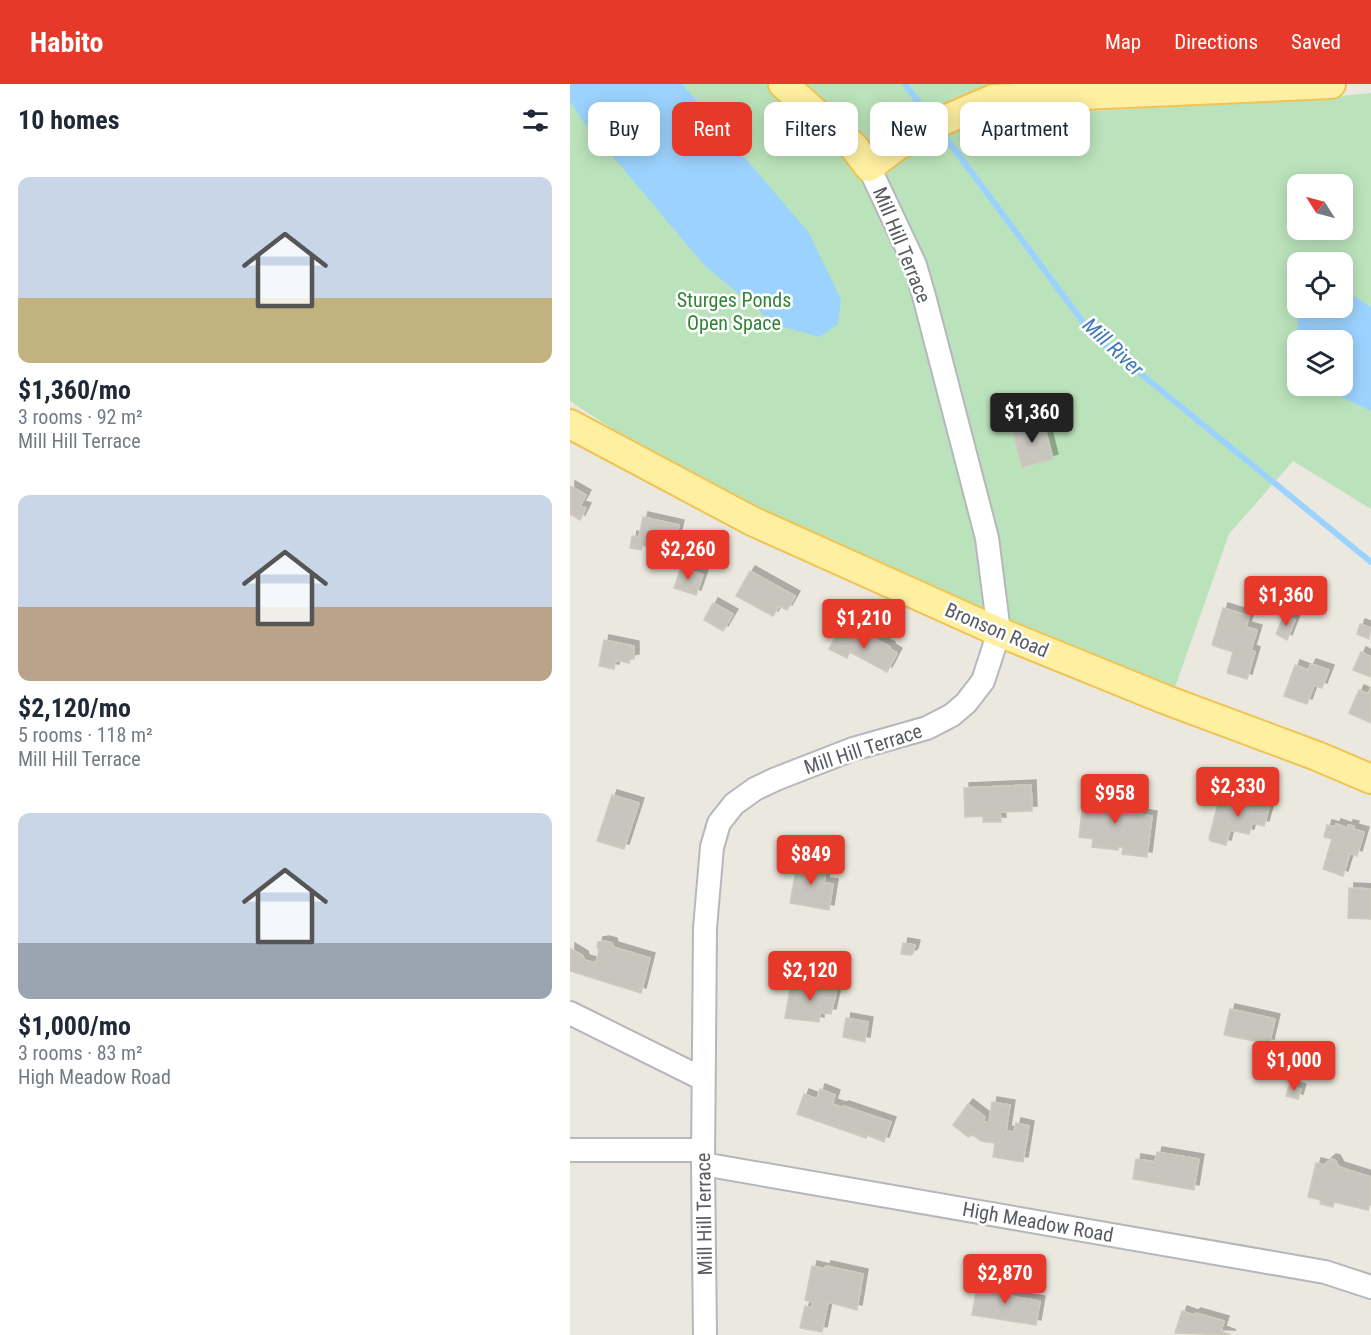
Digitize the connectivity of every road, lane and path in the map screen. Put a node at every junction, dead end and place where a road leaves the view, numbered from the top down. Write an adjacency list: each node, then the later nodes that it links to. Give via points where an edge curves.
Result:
1 (783, 84): 5 (main road, via 853,146)
2 (1326, 84): 3 (main road); 4 (main road)
3 (1331, 84)
4 (1004, 93): 5 (main road, via 940,122)
5 (869, 167): 7 (street, Mill Hill Terrace, via 915,265 924,296 987,537)
6 (570, 424): 7 (main road, Bronson Road, via 752,521)
7 (999, 632): 8 (main road, Bronson Road); 10 (street, Mill Hill Terrace, via 982,681 952,715 927,728 845,752 776,779 743,797 723,816 713,839 709,866)
8 (1371, 779)
9 (570, 1013): 10 (street)
10 (703, 1079): 12 (street, Mill Hill Terrace)
11 (570, 1150): 12 (street, High Meadow Road)
12 (703, 1157): 13 (street, High Meadow Road, via 1324,1272); 14 (street, Mill Hill Terrace)
13 (1371, 1287)
14 (705, 1335)

